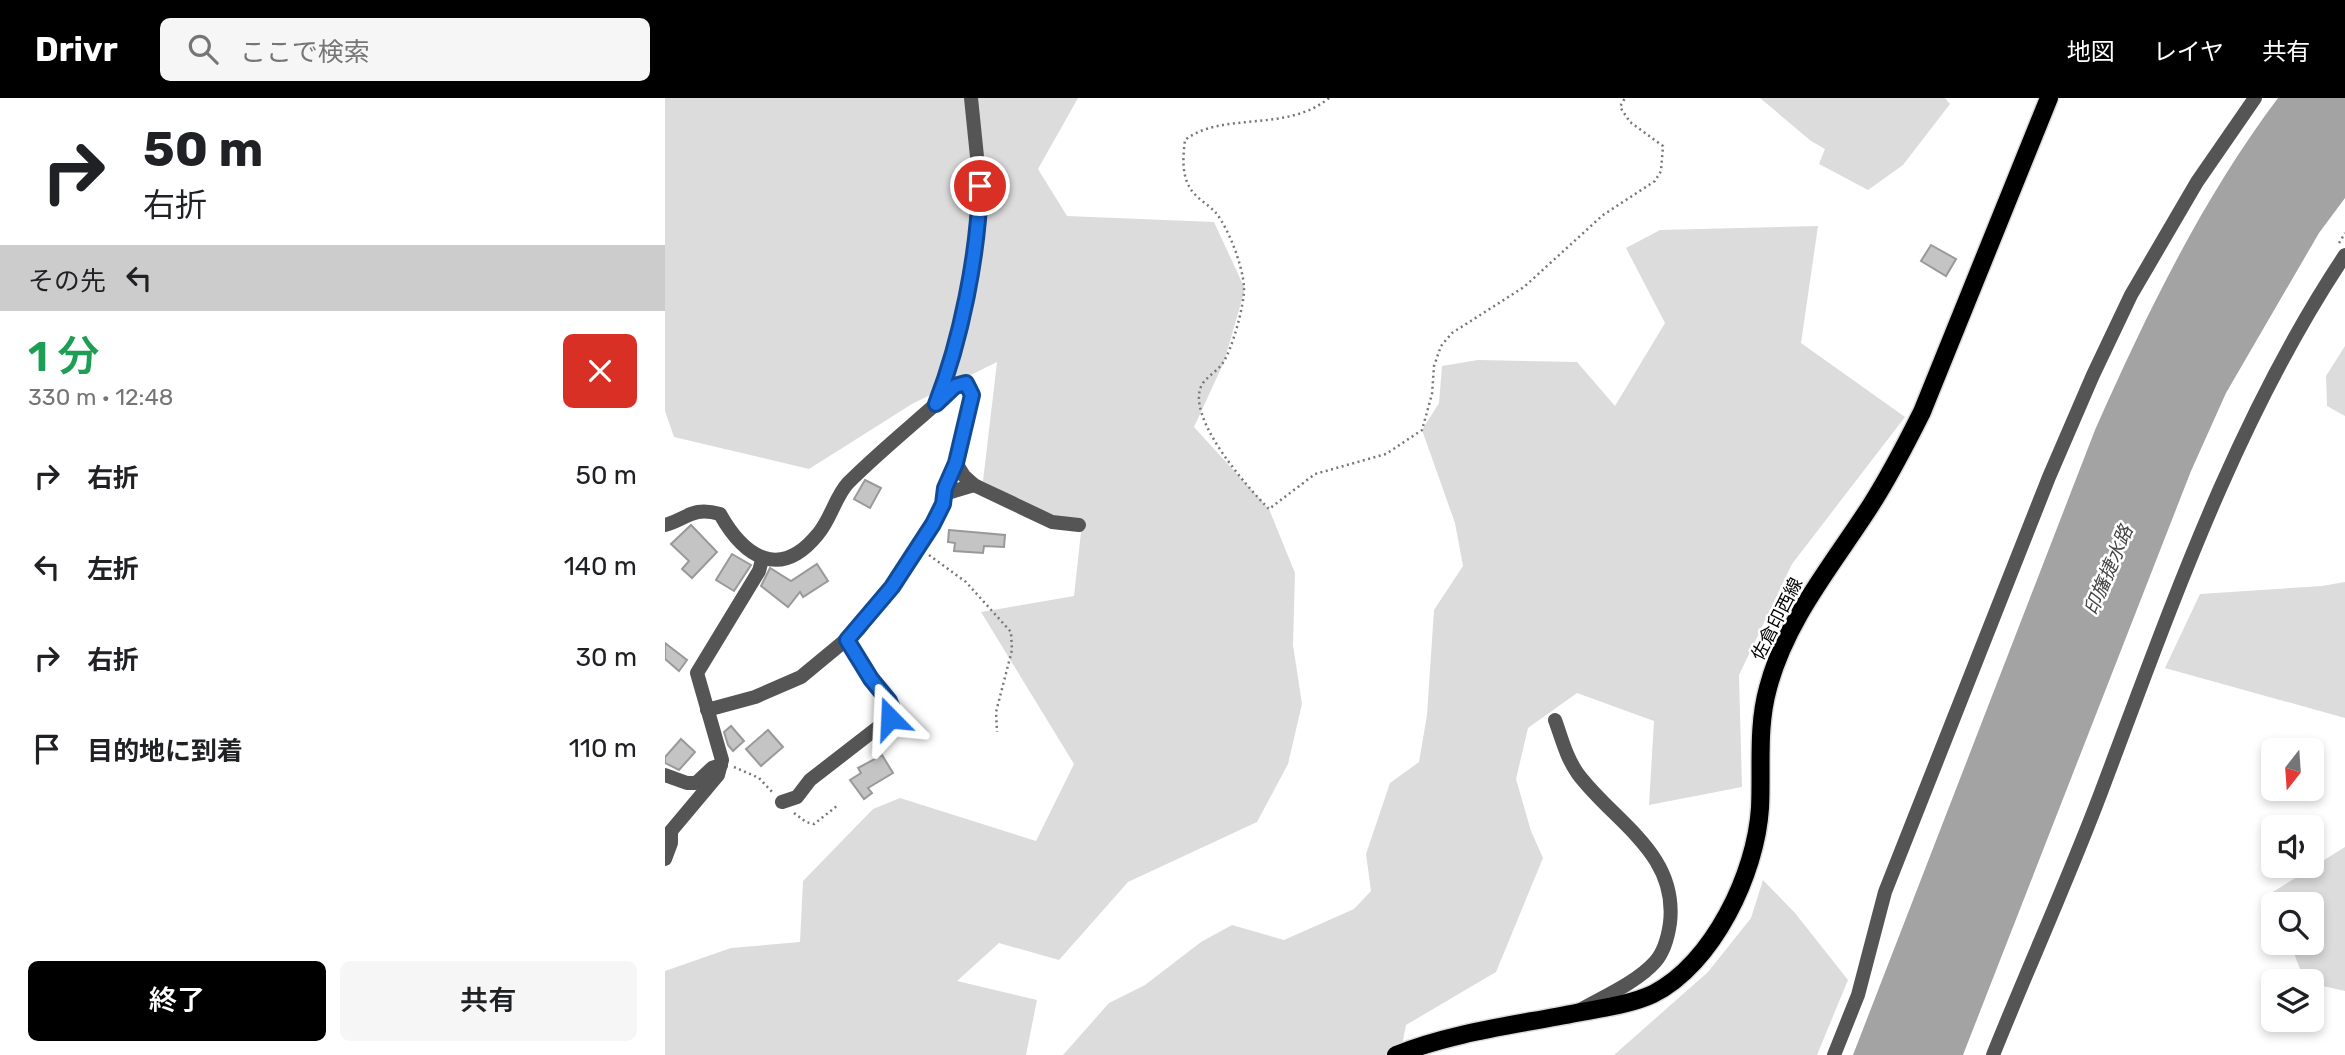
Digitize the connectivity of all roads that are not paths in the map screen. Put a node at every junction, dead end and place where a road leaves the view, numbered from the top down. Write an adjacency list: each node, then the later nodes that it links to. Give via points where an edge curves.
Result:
1 (971, 98): 5 (street, via 980,186 979,227 956,347)
2 (2049, 98): 20 (main road, 佐倉印西線, via 1916,425 1884,484 1795,622 1776,661 1760,731 1760,812 1738,893 1715,935 1676,978 1653,994)
3 (2255, 98): 22 (street, via 2190,193 2131,295 2093,375 1885,892 1857,995)
4 (2345, 255): 23 (street, via 2287,348 2231,463)
5 (936, 404): 6 (street, via 955,386 966,383 972,395); 11 (street, via 845,487 819,533 802,550)
6 (956, 463): 7 (street); 8 (street)
7 (974, 485): 8 (street); 10 (street, via 1052,522)
8 (944, 494): 12 (street, via 918,550)
9 (665, 525): 11 (street, via 708,510 720,514 731,534)
10 (1079, 525)
11 (762, 560): 13 (street, via 697,673)
12 (847, 640): 13 (street, via 801,677); 17 (street, via 889,701 890,718 810,780 797,797)
13 (708, 710): 15 (street)
14 (1555, 720): 20 (street, via 1568,758 1580,775 1661,865 1671,912 1664,949 1655,962)
15 (721, 765): 16 (street, via 696,783); 18 (street, via 719,775)
16 (665, 775)
17 (782, 802)
18 (668, 830): 19 (street, via 671,843)
19 (665, 859)
20 (1575, 1013): 21 (main road, 佐倉印西線, via 1454,1037)
21 (1396, 1055)
22 (1834, 1055)
23 (1993, 1055)

